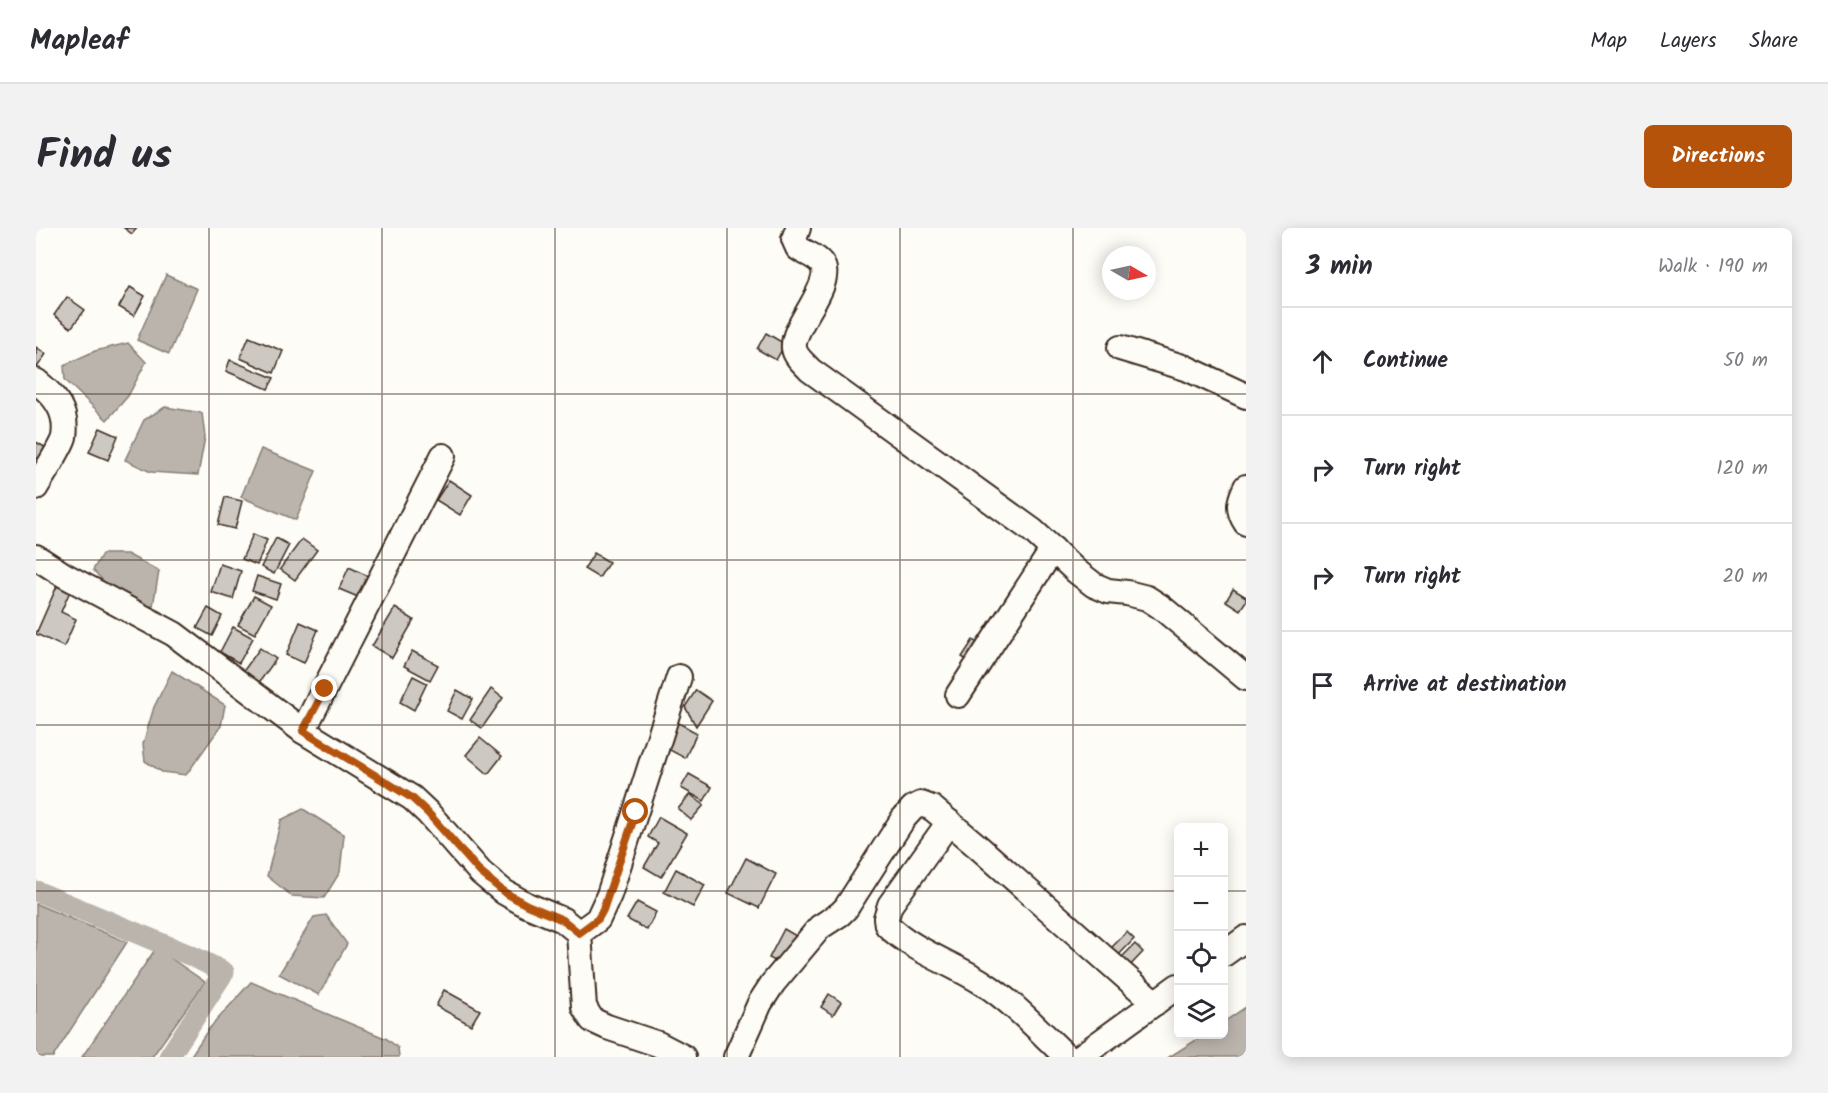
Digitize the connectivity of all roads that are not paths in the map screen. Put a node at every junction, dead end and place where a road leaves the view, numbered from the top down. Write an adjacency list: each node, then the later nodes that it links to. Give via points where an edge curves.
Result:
1 (798, 228): 9 (street, via 794,239 798,248 819,260 825,273 797,335 794,348 798,357 810,370)
2 (1120, 348): 4 (street, via 1186,368)
3 (36, 381): 6 (street, via 53,394 62,413 64,438)
4 (1246, 396)
5 (443, 456): 14 (street)
6 (36, 487)
7 (1246, 487): 8 (street, via 1239,512)
8 (1246, 523)
9 (1053, 549): 12 (street, via 1094,585 1147,598 1161,607); 13 (street)
10 (36, 557): 14 (street, via 174,634)
11 (679, 677): 16 (street, via 609,895 598,919)
12 (1246, 678)
13 (958, 695)
14 (303, 731): 16 (street, via 412,798 481,873 504,892 563,920)
15 (949, 822): 20 (street); 22 (street, via 921,804 903,819 846,908 819,927 773,983); 23 (street, via 890,905 886,926 985,984)
16 (579, 933): 21 (street, via 584,1007 592,1020)
17 (1246, 938): 18 (street)
18 (1228, 951)
19 (1174, 990): 20 (street)
20 (1155, 1003): 24 (street)
21 (683, 1057)
22 (736, 1057)
23 (1066, 1057)
24 (1080, 1057)

